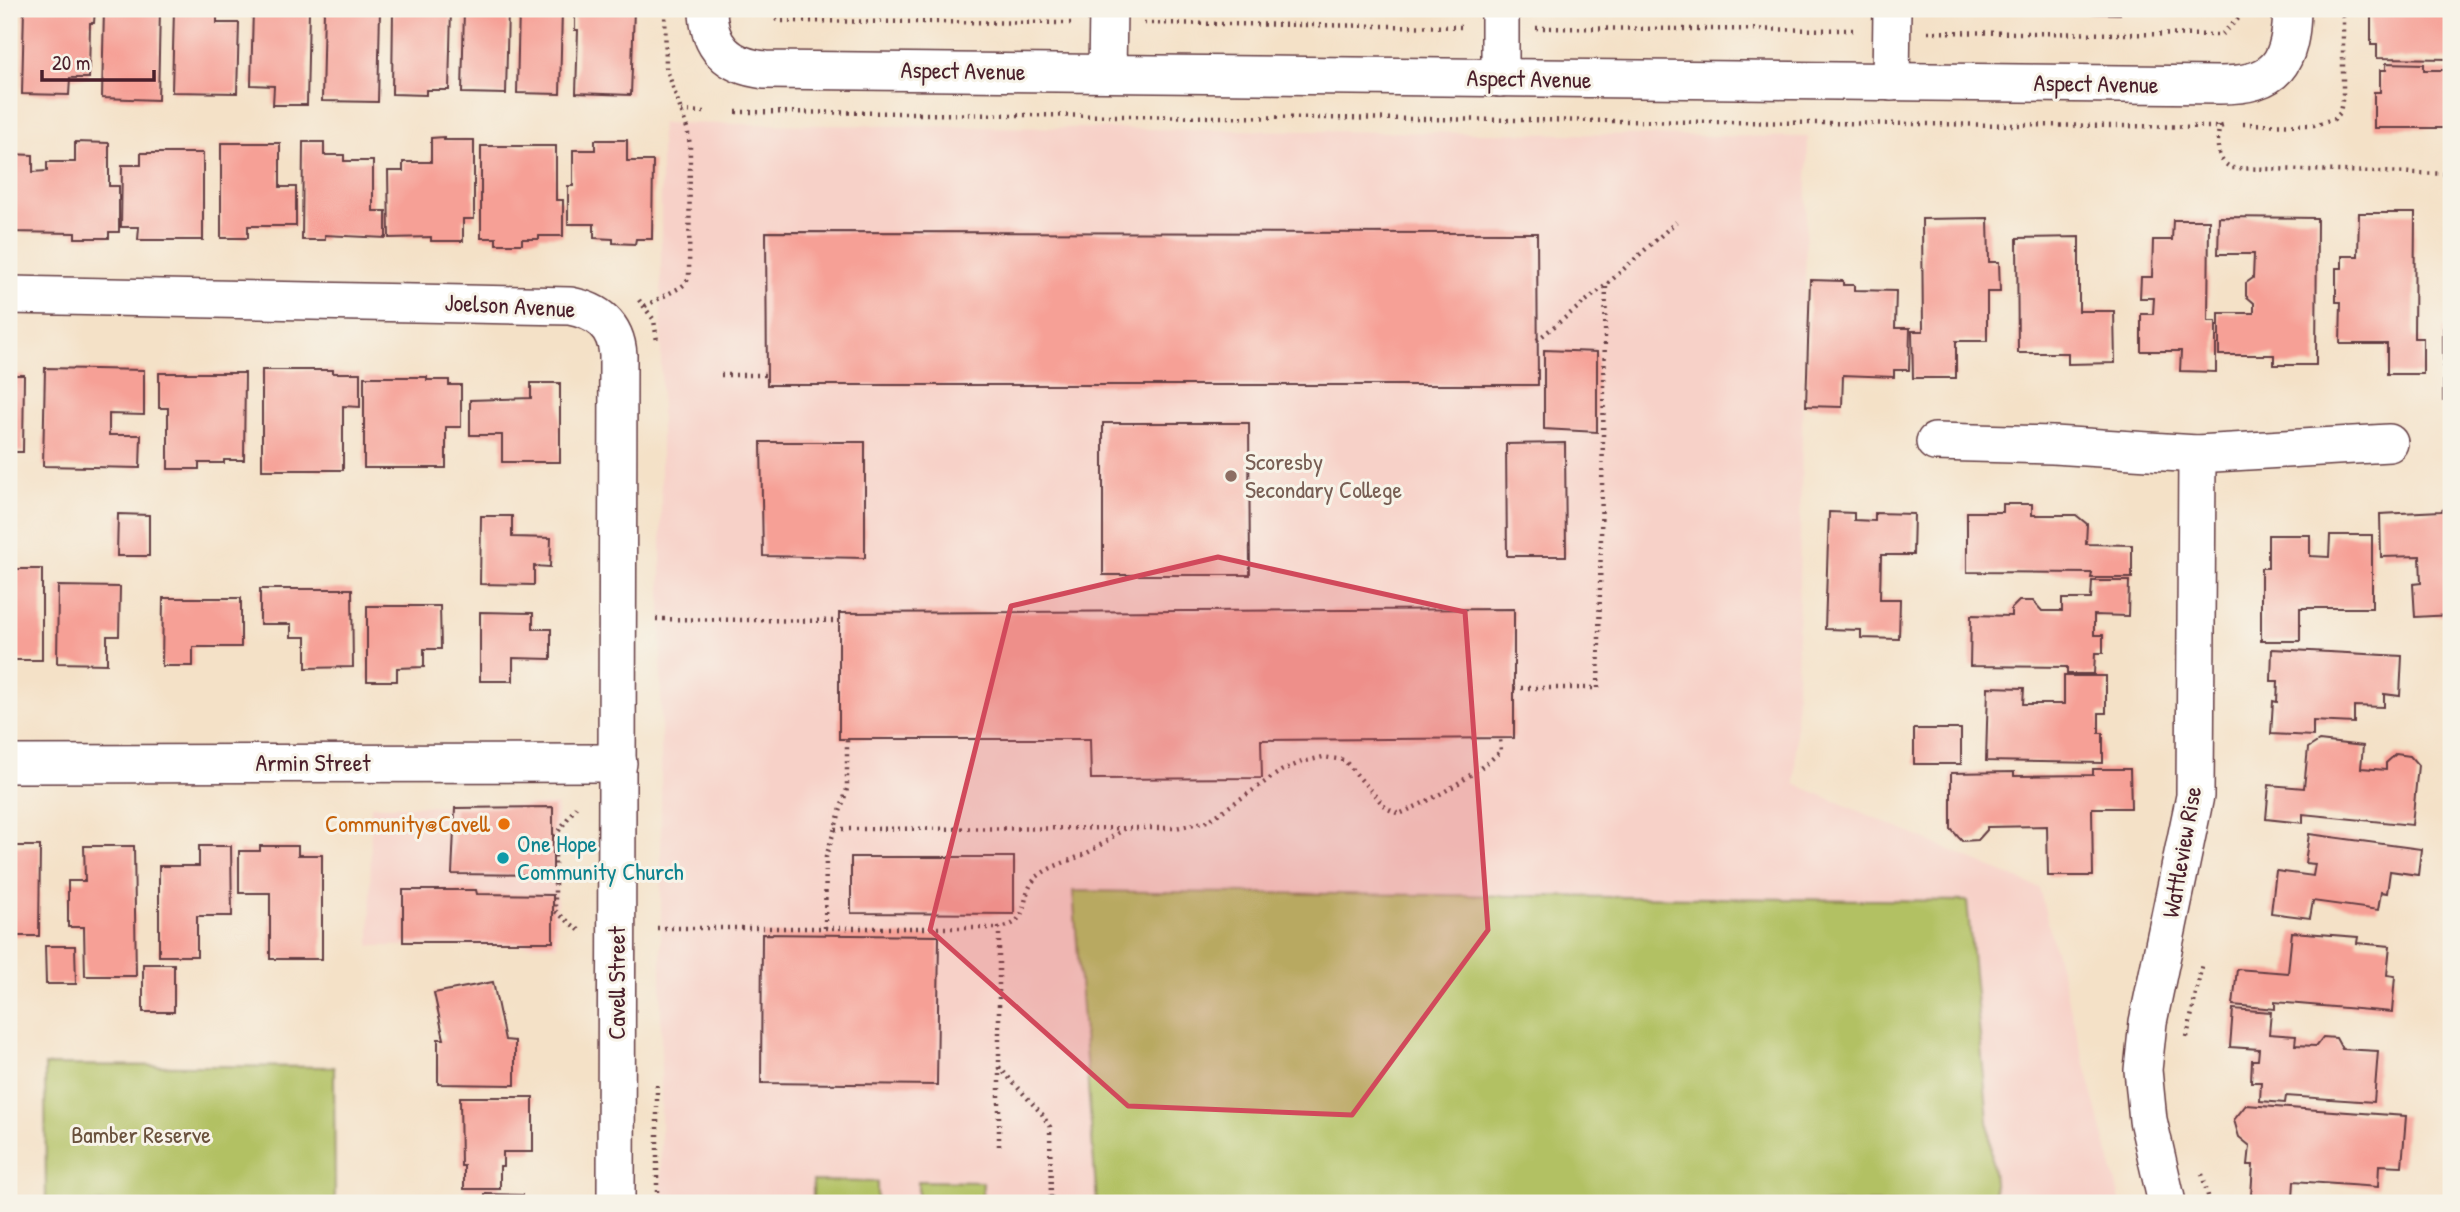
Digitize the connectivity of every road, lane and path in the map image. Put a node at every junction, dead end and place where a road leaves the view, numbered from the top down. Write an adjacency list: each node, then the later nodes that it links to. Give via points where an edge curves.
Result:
1 (665, 9): 13 (path, via 666,67)
2 (708, 9): 9 (street, Aspect Avenue, via 711,37 720,50 738,64 765,70)
3 (766, 9): 6 (path, via 778,21)
4 (2242, 9): 8 (path, via 2242,15 2221,35)
5 (2292, 9): 11 (street, Aspect Avenue, via 2286,57 2267,75 2235,85)
6 (1110, 18): 7 (path); 9 (street)
7 (1500, 18): 8 (path); 10 (street)
8 (1892, 20): 11 (street)
9 (1107, 73): 10 (street, Aspect Avenue)
10 (1500, 78): 11 (street, Aspect Avenue)
11 (1891, 82)
12 (920, 103): 15 (path, via 919,114)
13 (681, 111): 14 (path); 22 (path, via 690,145 689,276 686,283)
14 (705, 112)
15 (736, 112)
16 (2219, 117): 17 (path, via 2218,153 2224,165 2232,168)
17 (2451, 174)
18 (1676, 222): 19 (path)
19 (1606, 285): 23 (path); 34 (path, via 1598,688)
20 (630, 293): 22 (path)
21 (9, 295): 37 (street, Joelson Avenue, via 557,305 583,308 603,318 618,355)
22 (645, 306): 24 (path, via 654,320)
23 (1537, 340)
24 (657, 343)
25 (721, 375): 26 (path)
26 (767, 375)
27 (1935, 442): 29 (street)
28 (2389, 443): 29 (street)
29 (2197, 454): 57 (street, Wattleview Rise, via 2195,796 2146,1030 2143,1070 2148,1120)
30 (656, 606): 31 (path)
31 (656, 619): 32 (path); 33 (path)
32 (839, 621)
33 (656, 632)
34 (1514, 688)
35 (847, 739): 41 (path, via 847,789)
36 (1500, 739): 40 (path, via 1501,751 1489,761 1428,802 1399,814 1386,808 1344,760 1323,757 1281,771 1208,821 1176,828)
37 (618, 763): 38 (street, Armin Street); 54 (street, Cavell Street)
38 (9, 764)
39 (581, 793): 46 (path, via 581,801 555,836 555,911)
40 (1126, 828): 41 (path); 45 (path, via 1037,877 1028,889 1020,918 1012,926)
41 (835, 829): 44 (path, via 826,857)
42 (657, 915): 43 (path)
43 (657, 928): 44 (path); 47 (path)
44 (825, 928): 45 (path)
45 (999, 928): 50 (path)
46 (580, 931)
47 (657, 942)
48 (2203, 959): 49 (path)
49 (2186, 1045)
50 (999, 1068): 52 (path); 56 (path, via 1050,1127)
51 (657, 1079): 55 (path)
52 (999, 1146)
53 (2200, 1166): 58 (path)
54 (617, 1203)
55 (657, 1203)
56 (1051, 1203)
57 (2167, 1203)
58 (2210, 1203)

